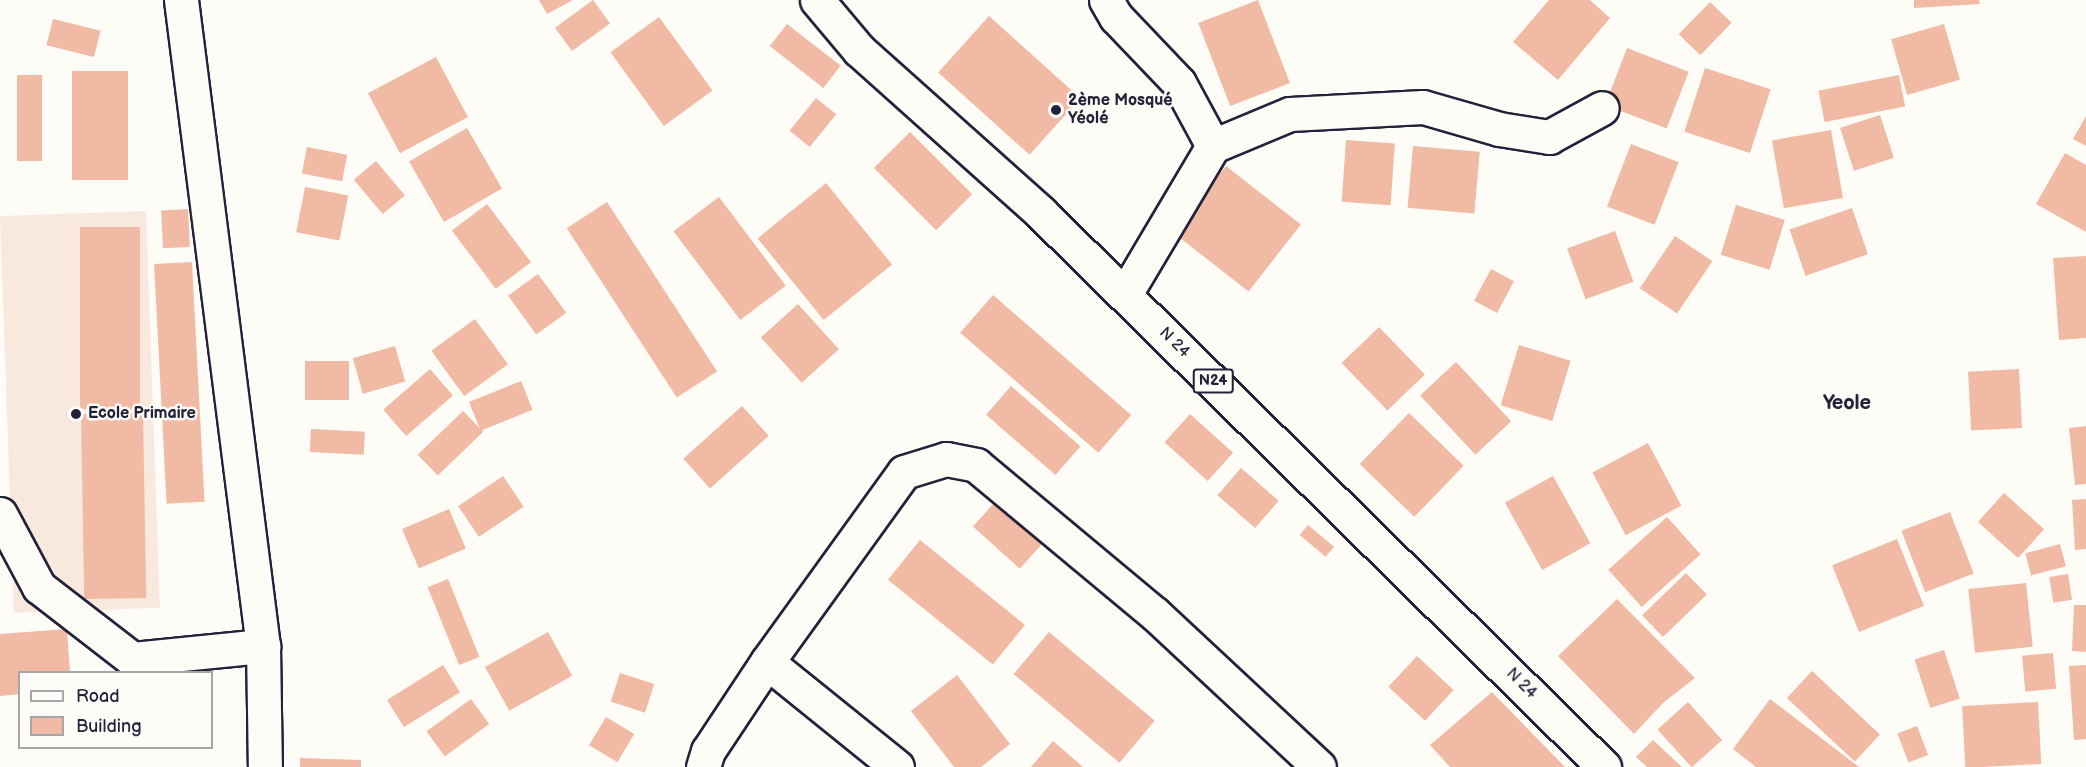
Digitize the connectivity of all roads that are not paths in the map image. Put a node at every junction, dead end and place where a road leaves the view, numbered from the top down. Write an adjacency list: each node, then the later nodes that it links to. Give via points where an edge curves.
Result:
1 (181, 0): 8 (street)
2 (817, 0): 6 (street, N 24 / N24, via 859,50)
3 (1106, 0): 5 (street, via 1116,17 1179,83)
4 (1602, 108): 5 (street, via 1549,137 1499,129 1423,107 1290,114)
5 (1213, 146): 6 (street)
6 (1125, 294): 14 (street, N 24 / N24)
7 (0, 514): 8 (street, via 39,587 132,659)
8 (263, 646): 10 (street)
9 (767, 662): 11 (street, via 708,751); 12 (street); 13 (street, via 904,472 946,459 976,465 1155,614)
10 (265, 767)
11 (703, 767)
12 (897, 767)
13 (1319, 767)
14 (1604, 767)

